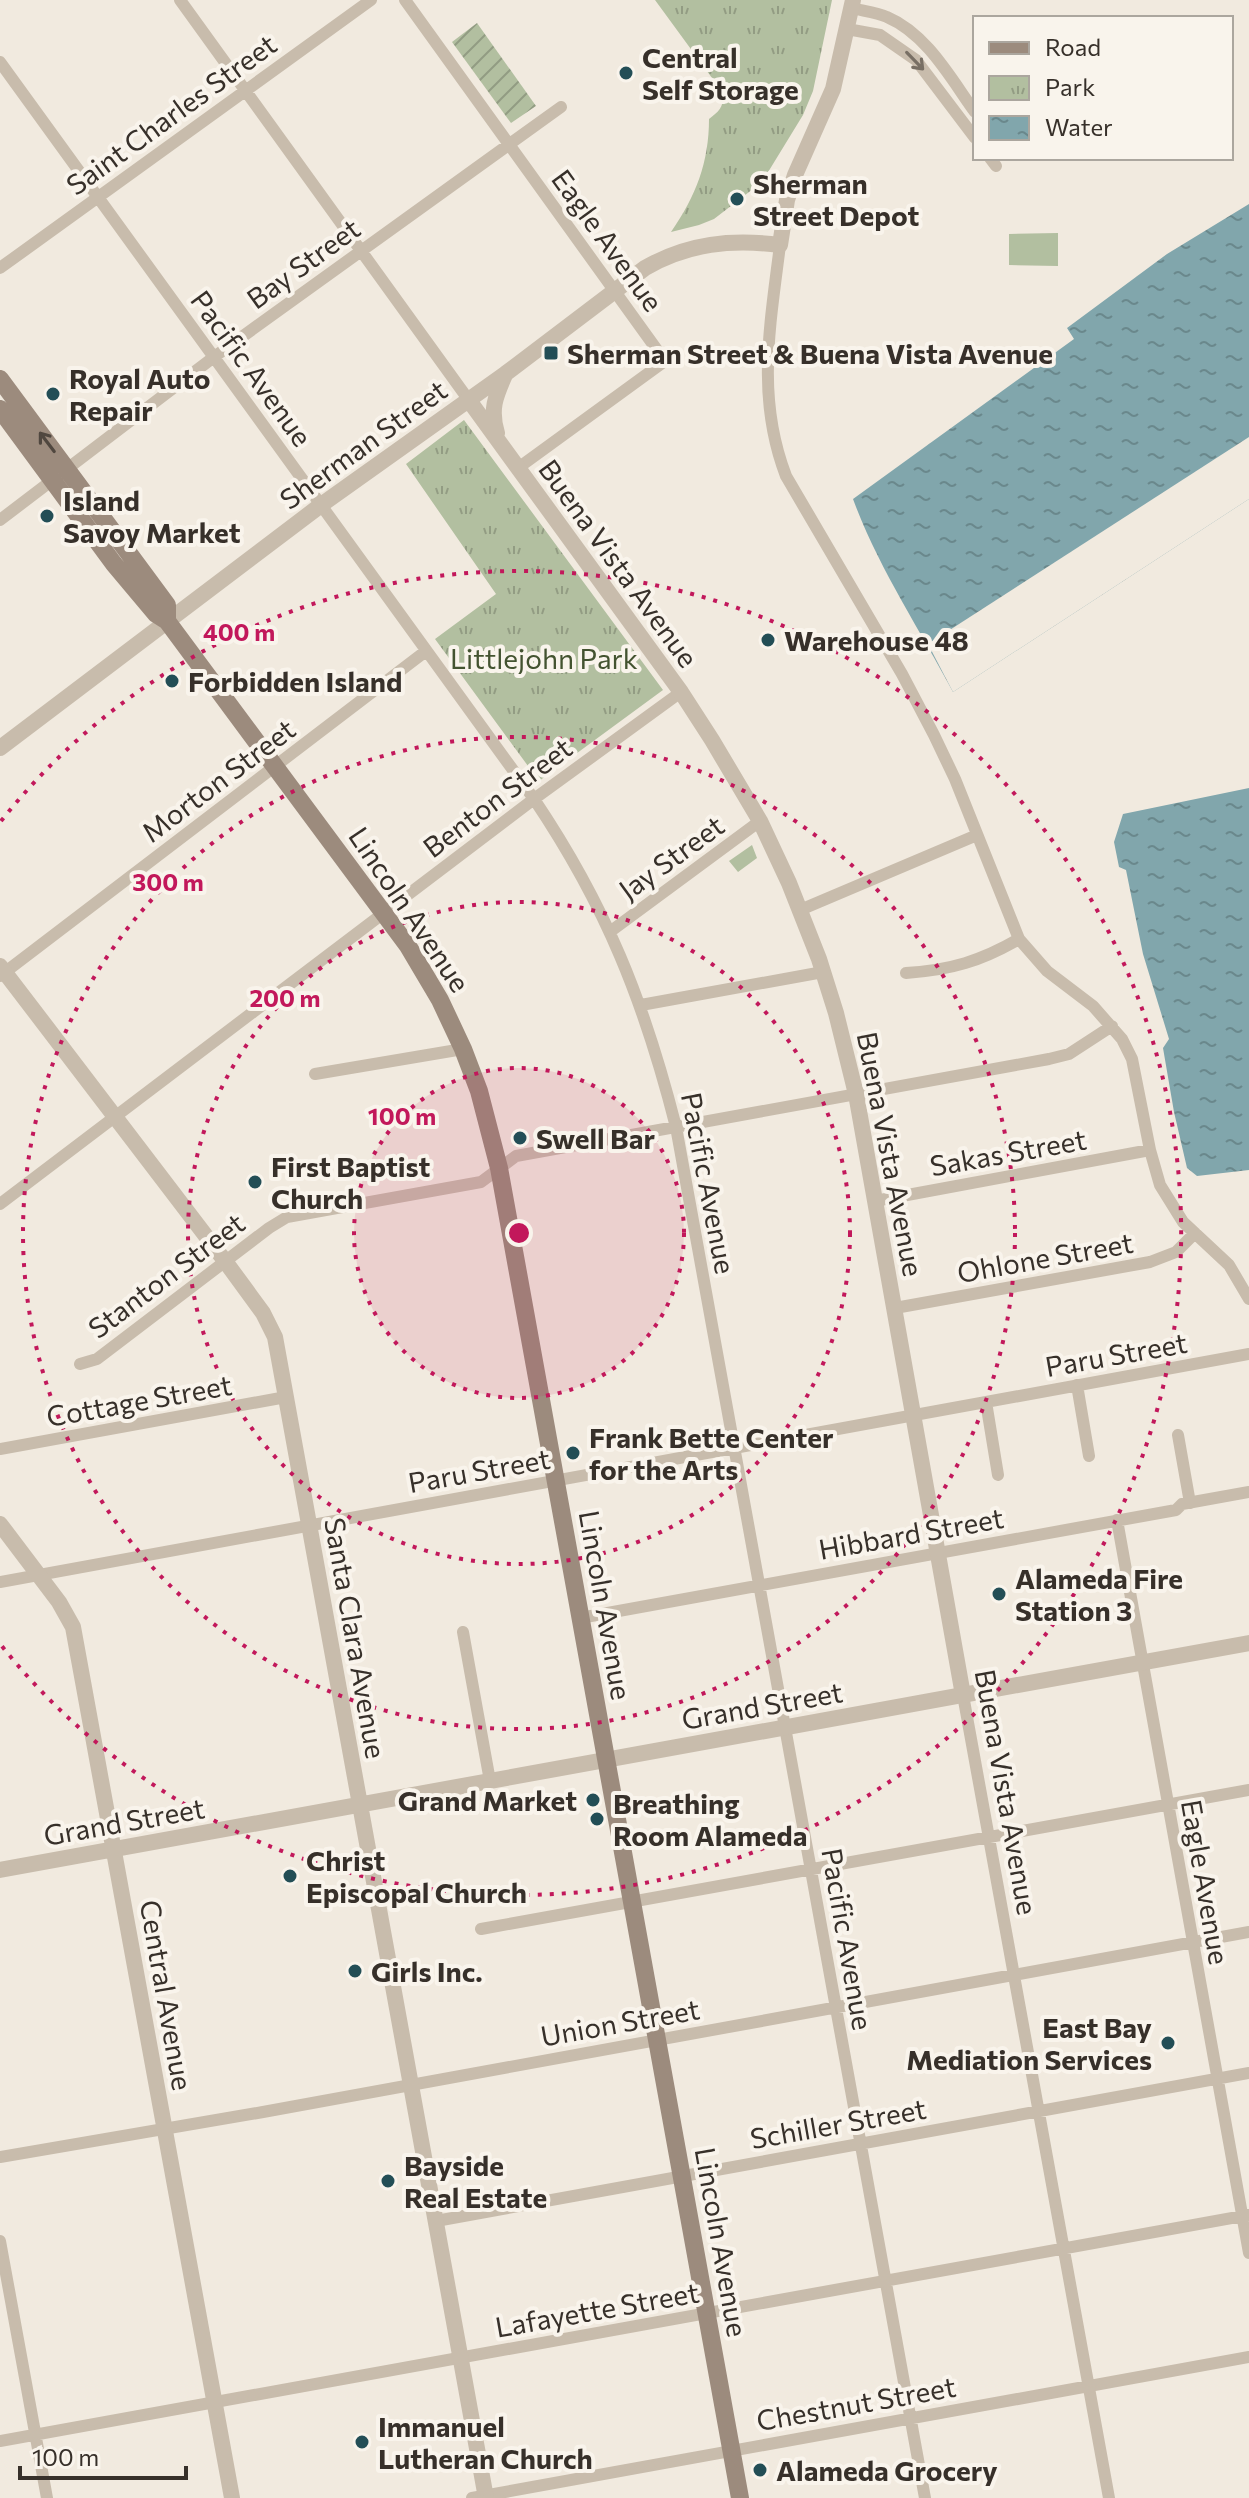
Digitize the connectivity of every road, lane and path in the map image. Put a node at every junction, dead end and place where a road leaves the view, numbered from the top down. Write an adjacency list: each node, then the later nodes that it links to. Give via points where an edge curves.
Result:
1 (180, 0): 7 (street, Buena Vista Avenue)
2 (371, 0): 7 (street, Saint Charles Street)
3 (405, 0): 11 (street, Eagle Avenue)
4 (852, 4): 5 (street); 9 (street, via 909,31 930,50)
5 (847, 29): 10 (street, one-way to 10, via 880,35 916,60); 13 (street, via 829,100 787,200)
6 (0, 62): 12 (street, Pacific Avenue)
7 (245, 90): 12 (street, Saint Charles Street); 14 (street, Buena Vista Avenue)
8 (561, 107): 11 (street, Bay Street)
9 (973, 109)
10 (973, 135)
11 (509, 144): 14 (street, Bay Street); 16 (street, Eagle Avenue)
12 (98, 196): 15 (street, Saint Charles Street); 17 (street, Pacific Avenue)
13 (780, 245): 16 (street, Sherman Street, via 744,241 689,248 667,256); 34 (street, via 766,386 775,449 934,735)
14 (361, 250): 17 (street, Bay Street); 20 (street, Buena Vista Avenue)
15 (0, 268)
16 (614, 292): 18 (street, Sherman Street); 23 (street, Eagle Avenue, via 665,361)
17 (214, 357): 24 (street, Bay Street); 25 (street, Pacific Avenue)
18 (505, 374): 20 (street, Sherman Street); 22 (street, via 492,405)
19 (0, 379): 24 (main road, Lincoln Avenue, one-way to 19)
20 (468, 399): 22 (street, Buena Vista Avenue); 25 (street, Sherman Street)
21 (0, 409): 24 (main road, Lincoln Avenue)
22 (499, 440): 23 (street, Buena Vista Avenue)
23 (518, 468): 29 (street, Buena Vista Avenue)
24 (60, 475): 26 (street, Bay Street); 27 (main road, Lincoln Avenue, via 167,605)
25 (321, 505): 27 (street, Sherman Street); 28 (street, Pacific Avenue)
26 (0, 520)
27 (167, 621): 30 (street, Sherman Street); 31 (main road, Lincoln Avenue)
28 (426, 651): 31 (street, Morton Street); 32 (street, Pacific Avenue)
29 (681, 692): 32 (street, Benton Street); 33 (street, Buena Vista Avenue)
30 (0, 748)
31 (277, 766): 36 (main road, Lincoln Avenue); 39 (street, Morton Street)
32 (534, 799): 36 (street, Benton Street); 37 (street, Pacific Avenue)
33 (760, 821): 35 (street, Buena Vista Avenue); 37 (street, Jay Street)
34 (977, 835): 35 (street); 38 (street)
35 (800, 910): 40 (street, Buena Vista Avenue)
36 (384, 912): 44 (main road, Lincoln Avenue, via 428,978); 47 (street, Benton Street)
37 (611, 931): 42 (street, Pacific Avenue)
38 (1019, 939): 41 (street, via 970,963); 43 (street, via 1047,971)
39 (2, 971): 47 (street, Santa Clara Avenue)
40 (823, 972): 42 (street); 46 (street, Buena Vista Avenue)
41 (906, 973)
42 (641, 1005): 48 (street, Pacific Avenue)
43 (1112, 1026): 46 (street, Stanton Street, via 1069,1054); 49 (street, via 1132,1059)
44 (463, 1049): 45 (street); 50 (main road, Lincoln Avenue)
45 (315, 1074)
46 (856, 1094): 48 (street, Stanton Street); 51 (street, Buena Vista Avenue)
47 (115, 1116): 52 (street, Benton Street); 54 (street, Santa Clara Avenue)
48 (676, 1127): 50 (street, Stanton Street, via 516,1156); 64 (street, Pacific Avenue)
49 (1150, 1150): 51 (street, Sakas Street); 53 (street, via 1169,1202)
50 (499, 1168): 54 (street, Stanton Street, via 481,1182 287,1217); 68 (main road, Lincoln Avenue)
51 (875, 1201): 56 (street, Buena Vista Avenue)
52 (0, 1204)
53 (1195, 1233): 55 (street, via 1229,1265); 56 (street, Ohlone Street, via 1176,1252 1150,1262)
54 (225, 1261): 58 (street, Stanton Street, via 97,1359); 60 (street, Santa Clara Avenue, via 270,1325)
55 (1249, 1299)
56 (895, 1308): 62 (street, Buena Vista Avenue)
57 (1249, 1354): 59 (street, Paru Street)
58 (80, 1364)
59 (1077, 1385): 61 (street, Paru Street); 66 (street)
60 (286, 1397): 65 (street, Cottage Street); 73 (street, Santa Clara Avenue)
61 (986, 1402): 62 (street, Paru Street); 67 (street)
62 (914, 1415): 64 (street, Paru Street); 74 (street, Buena Vista Avenue)
63 (1178, 1435): 70 (street)
64 (734, 1448): 68 (street, Paru Street); 77 (street, Pacific Avenue)
65 (0, 1449)
66 (1089, 1456)
67 (998, 1475)
68 (555, 1481): 73 (street, Paru Street); 78 (main road, Lincoln Avenue)
69 (1249, 1492): 70 (street, Hibbard Street)
70 (1190, 1503): 71 (street, Hibbard Street)
71 (1117, 1520): 74 (street, Hibbard Street); 81 (street, Eagle Avenue)
72 (0, 1524): 75 (street, Central Avenue)
73 (310, 1527): 75 (street, Paru Street); 87 (street, Santa Clara Avenue)
74 (938, 1553): 77 (street, Hibbard Street); 82 (street, Buena Vista Avenue)
75 (39, 1575): 76 (street, Paru Street); 90 (street, Central Avenue, via 73,1627)
76 (0, 1582)
77 (759, 1585): 78 (street, Hibbard Street); 83 (street, Pacific Avenue)
78 (580, 1618): 84 (main road, Lincoln Avenue)
79 (463, 1632): 85 (street)
80 (1249, 1643): 81 (street, Grand Street)
81 (1143, 1662): 82 (street, Grand Street); 88 (street, Eagle Avenue)
82 (963, 1695): 83 (street, Grand Street); 89 (street, Buena Vista Avenue)
83 (785, 1728): 84 (street, Grand Street); 92 (street, Pacific Avenue)
84 (606, 1759): 85 (street, Grand Street); 93 (main road, Lincoln Avenue)
85 (490, 1781): 87 (street, Grand Street)
86 (1249, 1790): 88 (street)
87 (360, 1805): 90 (street, Grand Street); 102 (street, Santa Clara Avenue)
88 (1168, 1805): 89 (street); 96 (street, Eagle Avenue)
89 (989, 1838): 92 (street); 97 (street, Buena Vista Avenue)
90 (114, 1849): 91 (street, Grand Street); 104 (street, Central Avenue)
91 (0, 1870)
92 (811, 1870): 93 (street); 98 (street, Pacific Avenue)
93 (632, 1902): 94 (street); 99 (main road, Lincoln Avenue)
94 (481, 1929)
95 (1249, 1932): 96 (street, Union Street)
96 (1193, 1942): 97 (street, Union Street); 101 (street, Eagle Avenue)
97 (1014, 1975): 98 (street, Union Street); 103 (street, Buena Vista Avenue)
98 (836, 2008): 99 (street, Union Street); 105 (street, Pacific Avenue)
99 (657, 2039): 102 (street, Union Street); 107 (main road, Lincoln Avenue)
100 (1249, 2073): 101 (street, Schiller Street)
101 (1217, 2079): 103 (street, Schiller Street); 108 (street, Eagle Avenue)
102 (411, 2083): 104 (street, Union Street); 109 (street, Santa Clara Avenue)
103 (1039, 2111): 105 (street, Schiller Street); 111 (street, Buena Vista Avenue)
104 (165, 2128): 106 (street, Union Street); 118 (street, Central Avenue)
105 (860, 2144): 107 (street, Schiller Street); 113 (street, Pacific Avenue)
106 (0, 2157)
107 (682, 2176): 109 (street, Schiller Street); 114 (main road, Lincoln Avenue)
108 (1246, 2216): 111 (street, Lafayette Street); 112 (street, Eagle Avenue)
109 (436, 2221): 116 (street, Santa Clara Avenue)
110 (0, 2241): 120 (street)
111 (1064, 2249): 113 (street, Lafayette Street); 117 (street, Buena Vista Avenue)
112 (1249, 2253)
113 (886, 2281): 114 (street, Lafayette Street); 119 (street, Pacific Avenue)
114 (707, 2314): 116 (street, Lafayette Street); 122 (main road, Lincoln Avenue)
115 (1249, 2357): 117 (street, Chestnut Street)
116 (461, 2358): 118 (street, Lafayette Street); 123 (street, Santa Clara Avenue)
117 (1089, 2386): 119 (street, Chestnut Street); 128 (street, Buena Vista Avenue)
118 (215, 2403): 120 (street, Lafayette Street); 125 (street, Central Avenue)
119 (910, 2418): 122 (street, Chestnut Street); 127 (street, Pacific Avenue)
120 (35, 2435): 121 (street, Lafayette Street); 124 (street)
121 (0, 2441)
122 (731, 2450): 123 (street, Chestnut Street); 126 (main road, Lincoln Avenue)
123 (481, 2497)
124 (47, 2498)
125 (232, 2498)
126 (740, 2498)
127 (925, 2498)
128 (1109, 2498)

